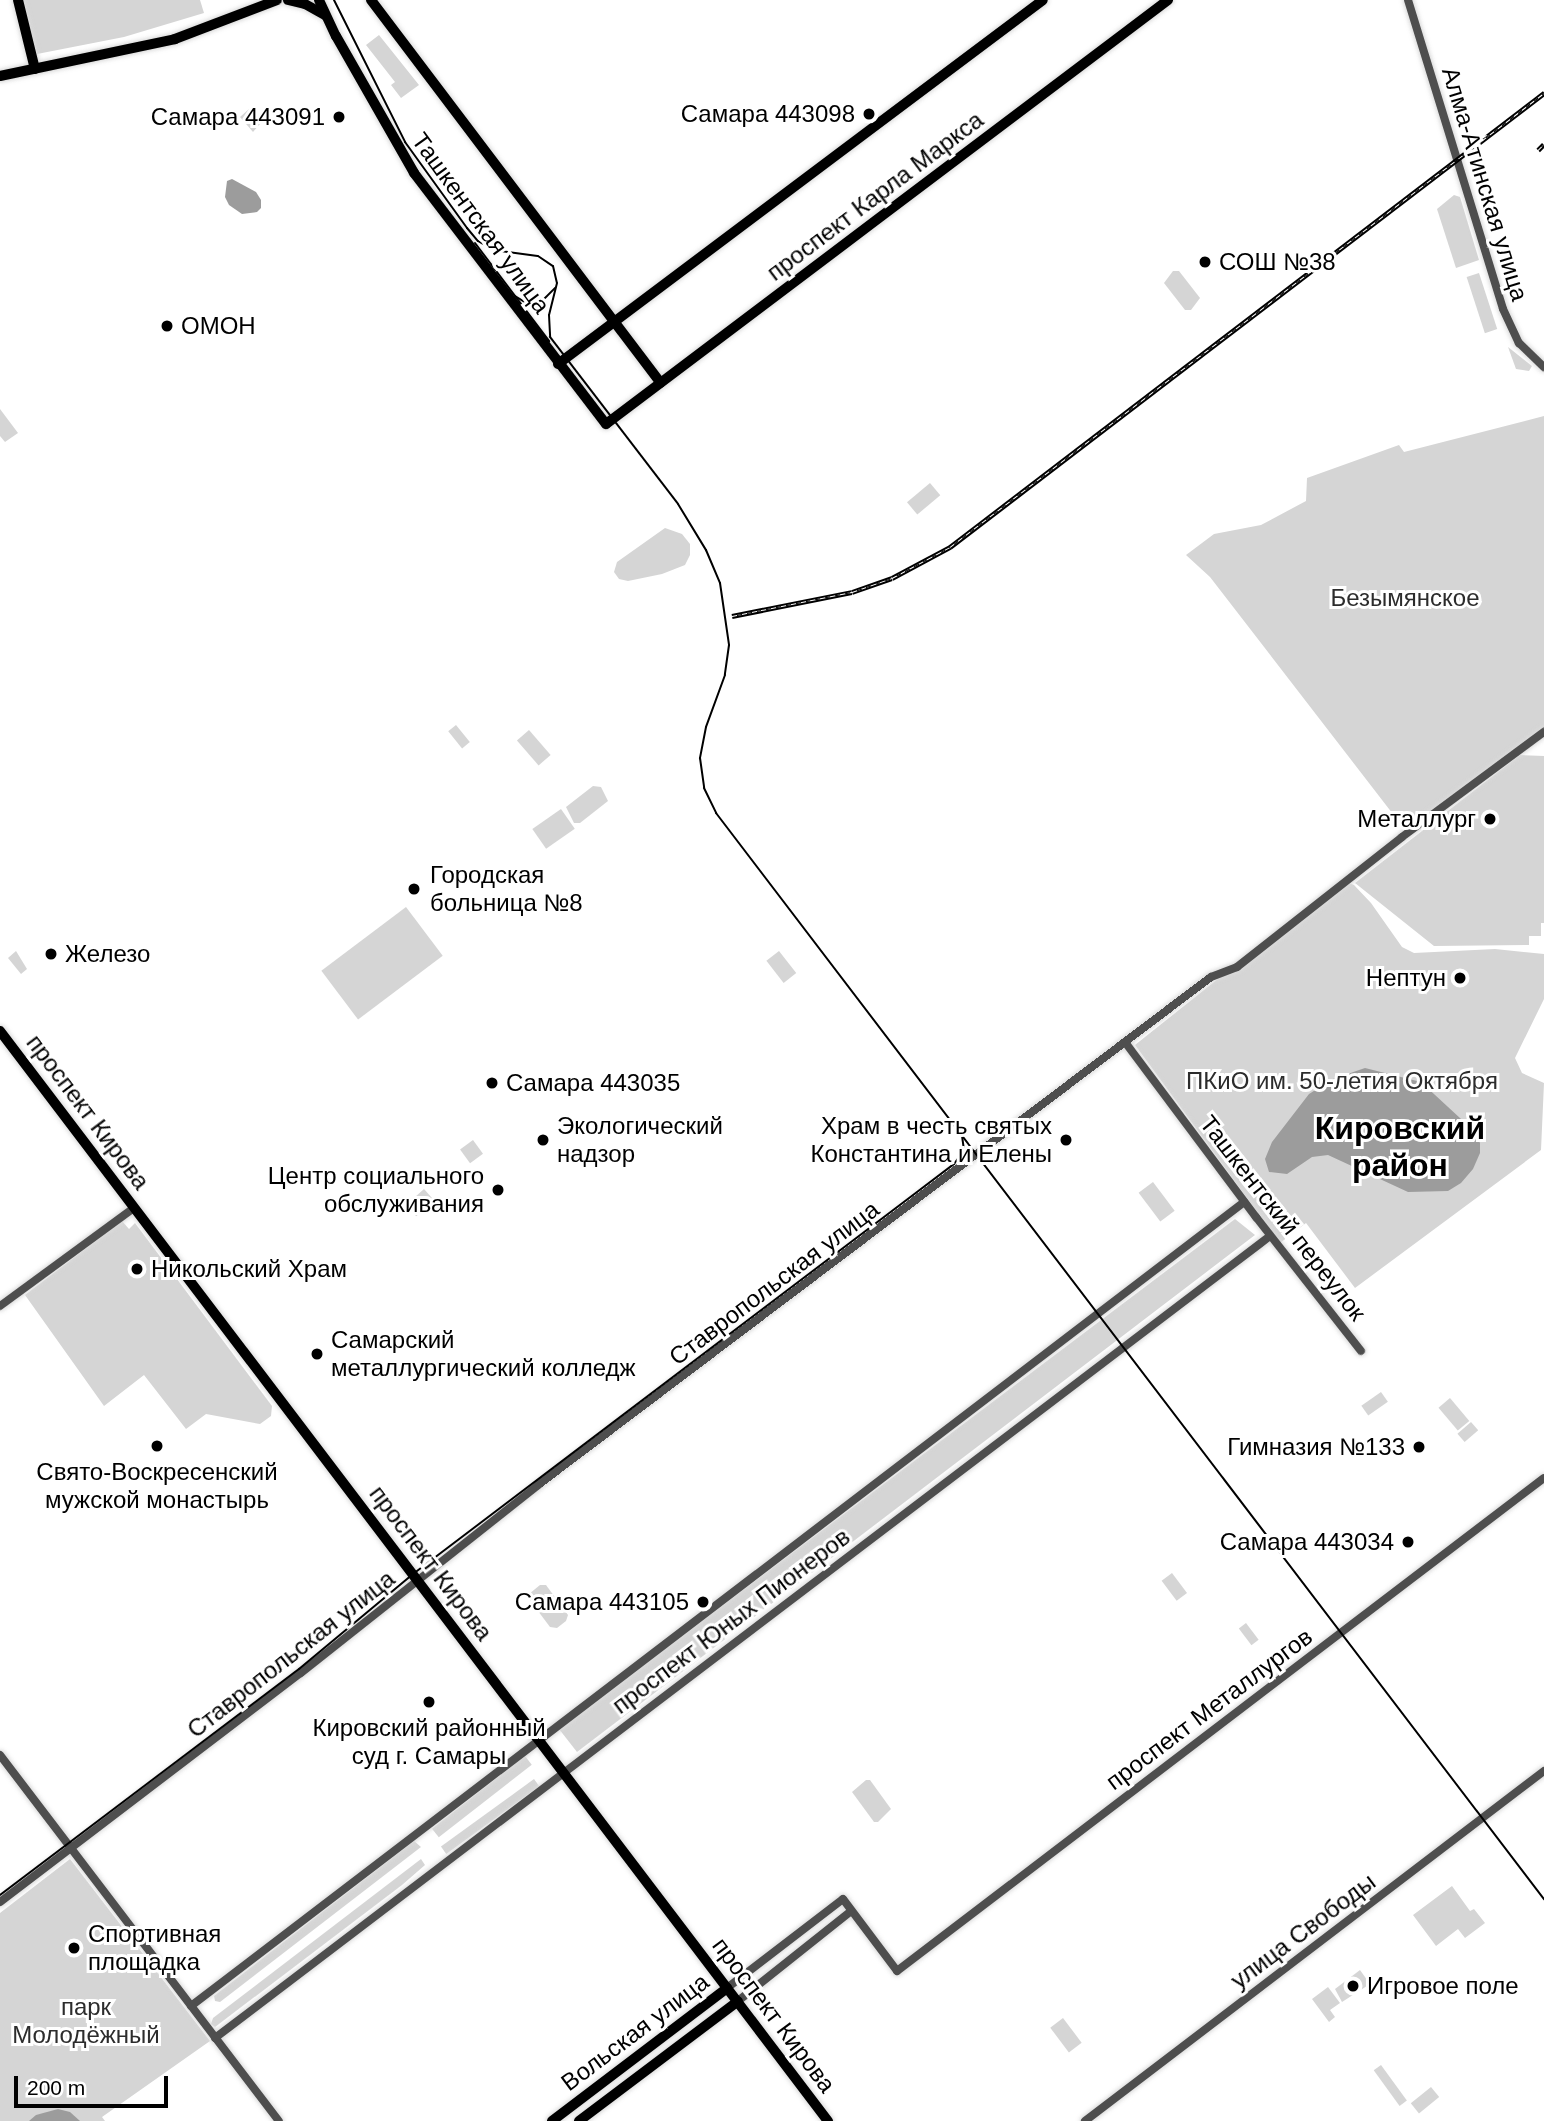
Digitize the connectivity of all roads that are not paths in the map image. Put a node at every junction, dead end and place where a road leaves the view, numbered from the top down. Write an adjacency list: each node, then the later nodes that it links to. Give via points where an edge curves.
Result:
1 (18, 0): 10 (main road)
2 (277, 0): 10 (main road, via 175,39)
3 (288, 0): 9 (main road)
4 (319, 0): 9 (main road, Ташкентская улица)
5 (371, 0): 12 (main road, Ташкентская улица)
6 (1043, 0): 12 (main road)
7 (1168, 0): 15 (main road, проспект Карла Маркса)
8 (1408, 0): 14 (street, Алма-Атинская улица, via 1503,309 1519,343)
9 (325, 16): 13 (main road, Ташкентская улица, via 414,173)
10 (35, 69): 11 (main road)
11 (0, 76)
12 (614, 321): 13 (main road); 15 (main road, Ташкентская улица)
13 (558, 364): 16 (main road, Ташкентская улица)
14 (1544, 368)
15 (661, 383): 16 (main road, проспект Карла Маркса)
16 (606, 424)
17 (1544, 732): 19 (street, Ставропольская улица, via 1402,836 1237,967 1211,977)
18 (0, 1031): 21 (main road, проспект Кирова)
19 (1125, 1042): 20 (street, Ташкентский переулок); 26 (street, Ставропольская улица)
20 (1244, 1202): 22 (street, Ташкентский переулок); 27 (street, проспект Юных Пионеров)
21 (134, 1208): 23 (street); 26 (main road, проспект Кирова)
22 (1270, 1236): 24 (street, Ташкентский переулок); 30 (street, проспект Юных Пионеров)
23 (0, 1306)
24 (1360, 1351)
25 (1544, 1478): 33 (street, проспект Металлургов, via 897,1971)
26 (418, 1580): 27 (main road, проспект Кирова); 31 (street, Ставропольская улица)
27 (539, 1740): 30 (main road, проспект Кирова); 36 (street, проспект Юных Пионеров)
28 (0, 1755): 31 (street)
29 (1544, 1771): 42 (street, улица Свободы)
30 (564, 1773): 34 (main road, проспект Кирова); 37 (street, проспект Юных Пионеров)
31 (71, 1848): 32 (street, Ставропольская улица); 36 (street)
32 (0, 1902)
33 (851, 1911): 34 (street, Вольская улица, via 843,1899); 35 (street, Вольская улица)
34 (727, 1988): 35 (main road, проспект Кирова); 39 (main road, Вольская улица)
35 (738, 2001): 40 (main road, Вольская улица); 41 (main road, проспект Кирова)
36 (191, 2006): 37 (street)
37 (215, 2038): 38 (street)
38 (279, 2121)
39 (552, 2121)
40 (579, 2121)
41 (828, 2121)
42 (1085, 2121)

